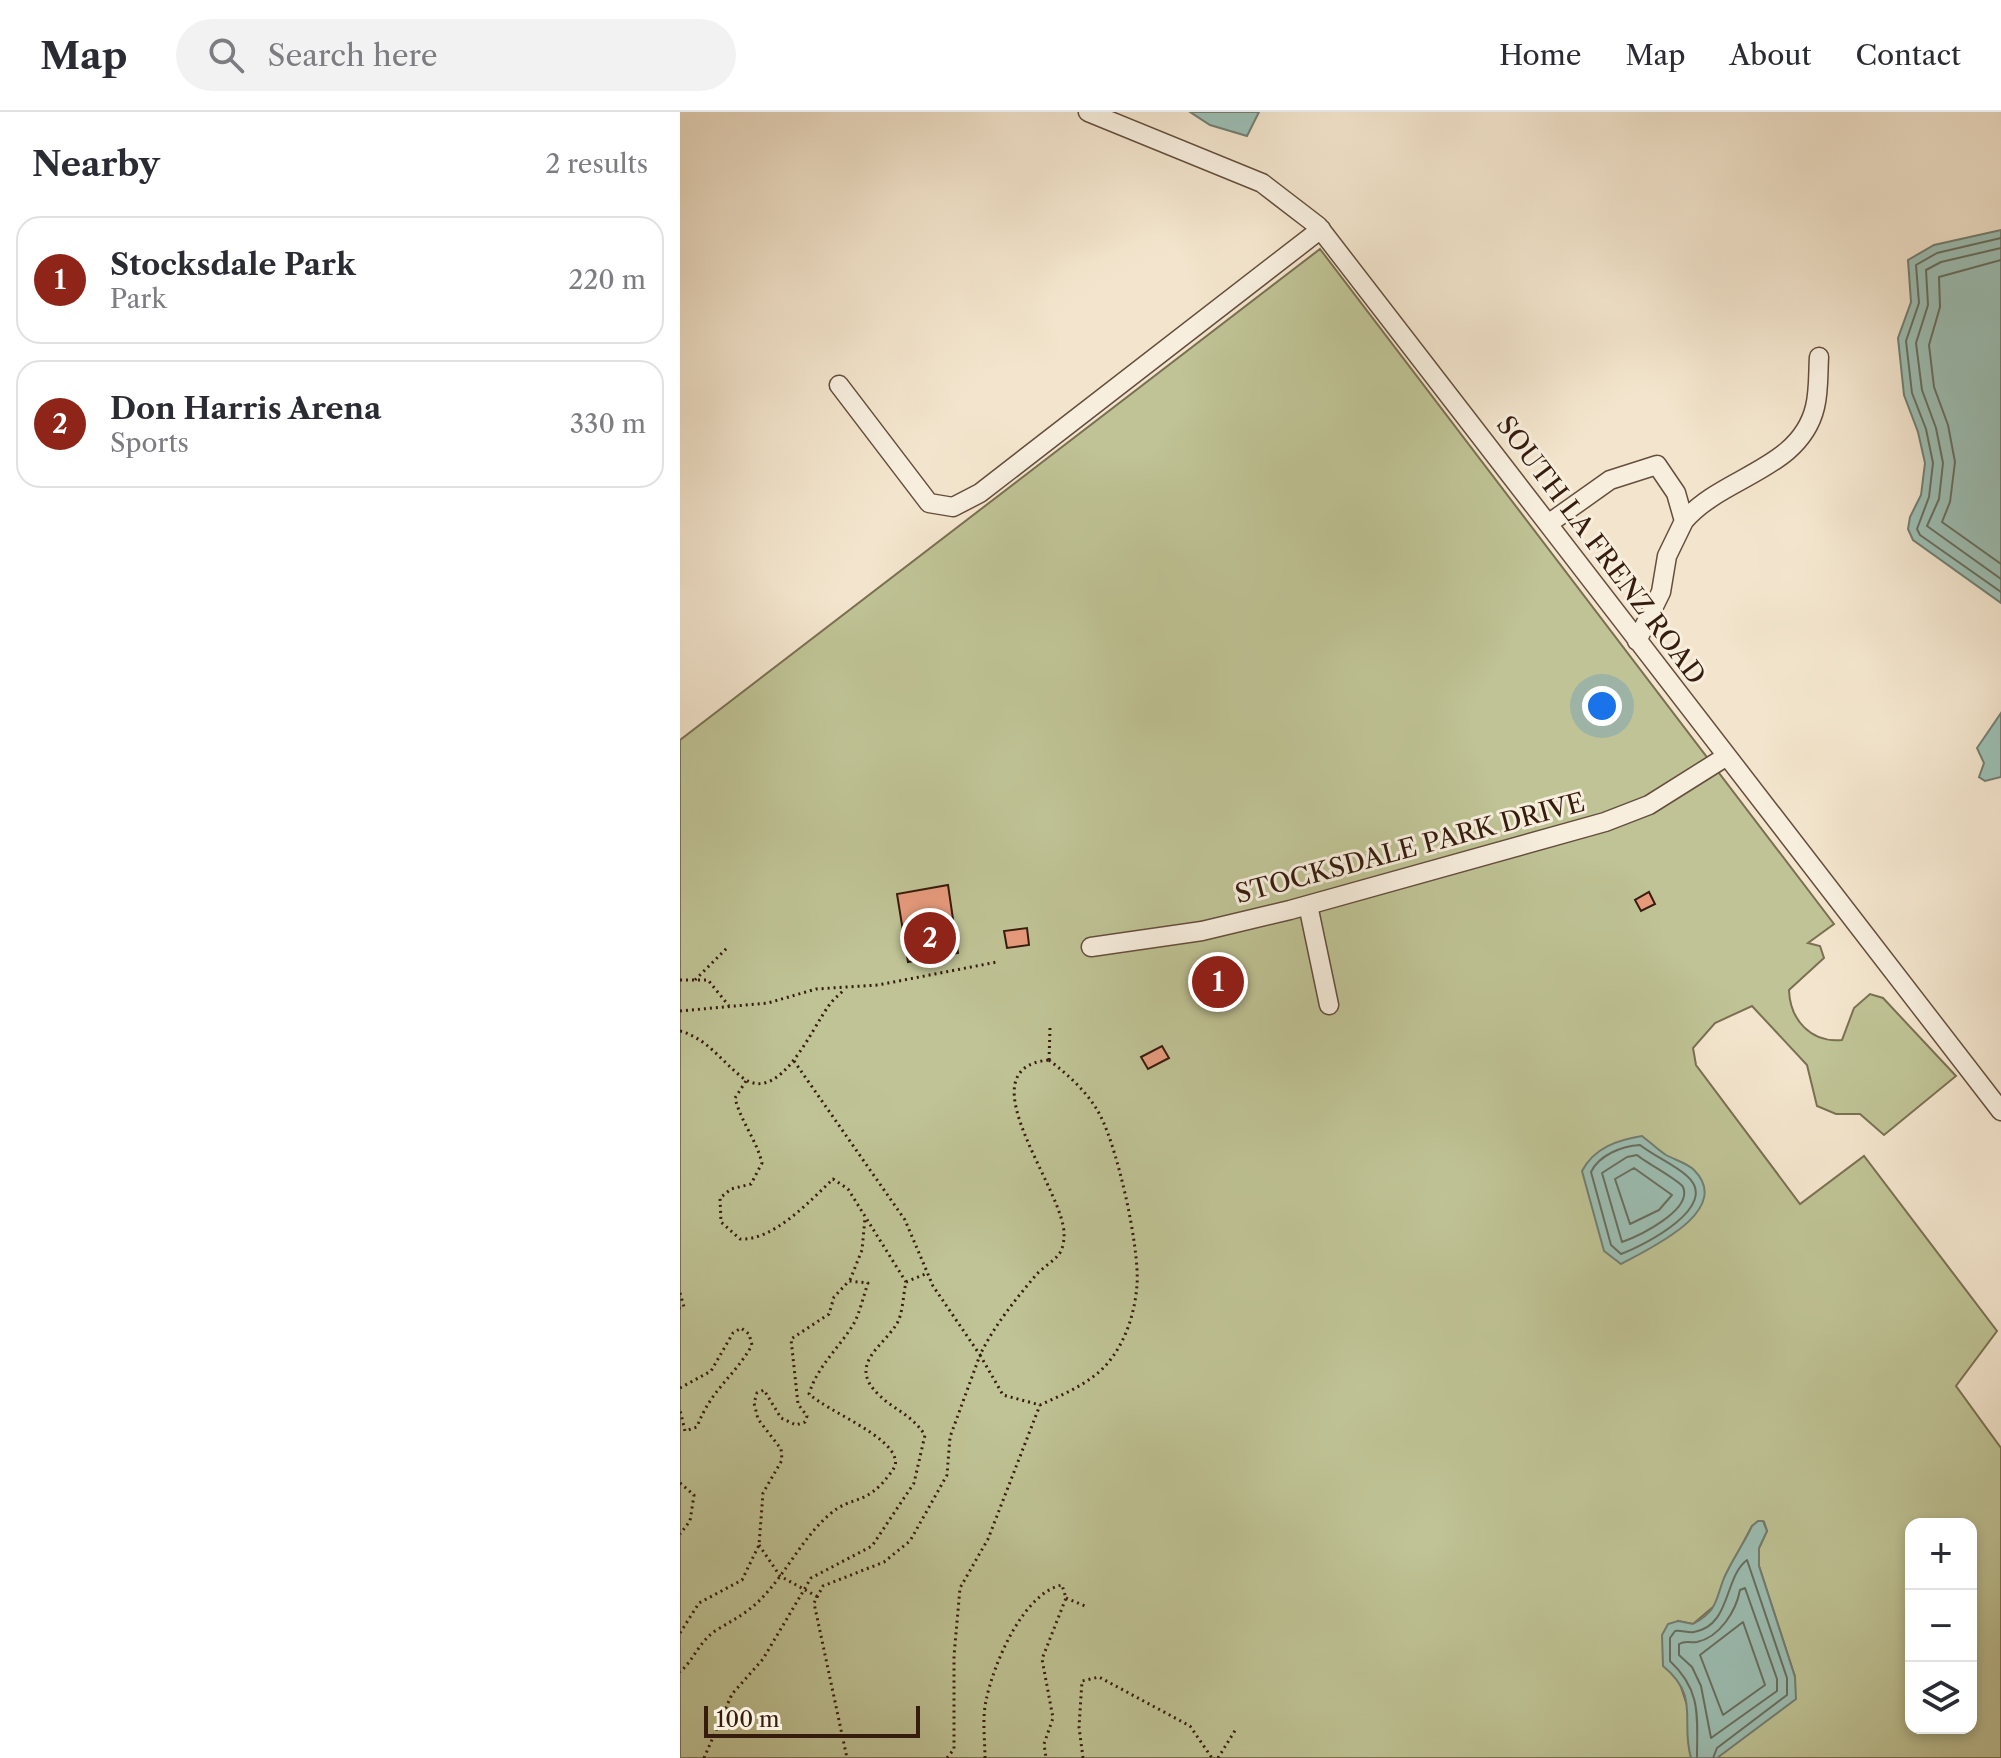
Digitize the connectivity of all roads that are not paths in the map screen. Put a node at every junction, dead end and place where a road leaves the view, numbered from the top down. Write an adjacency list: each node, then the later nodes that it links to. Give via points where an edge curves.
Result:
1 (1088, 112): 2 (street, SOUTH LA FRENZ ROAD, via 1262,183)
2 (1321, 229): 4 (street, via 1093,408 980,493 953,507 929,503); 6 (street, SOUTH LA FRENZ ROAD)
3 (1819, 357): 5 (street, via 1815,406 1804,435 1790,451 1698,505)
4 (839, 385)
5 (1684, 521): 6 (street, via 1676,493 1657,465 1610,480); 7 (street, via 1667,556 1661,592)
6 (1548, 524): 7 (street, SOUTH LA FRENZ ROAD)
7 (1637, 641): 8 (street, SOUTH LA FRENZ ROAD)
8 (1727, 756): 9 (street, STOCKSDALE PARK DRIVE, via 1618,824); 12 (street, SOUTH LA FRENZ ROAD)
9 (1308, 905): 10 (street, STOCKSDALE PARK DRIVE, via 1202,931); 11 (street)
10 (1091, 947)
11 (1329, 1005)
12 (2001, 1111)

